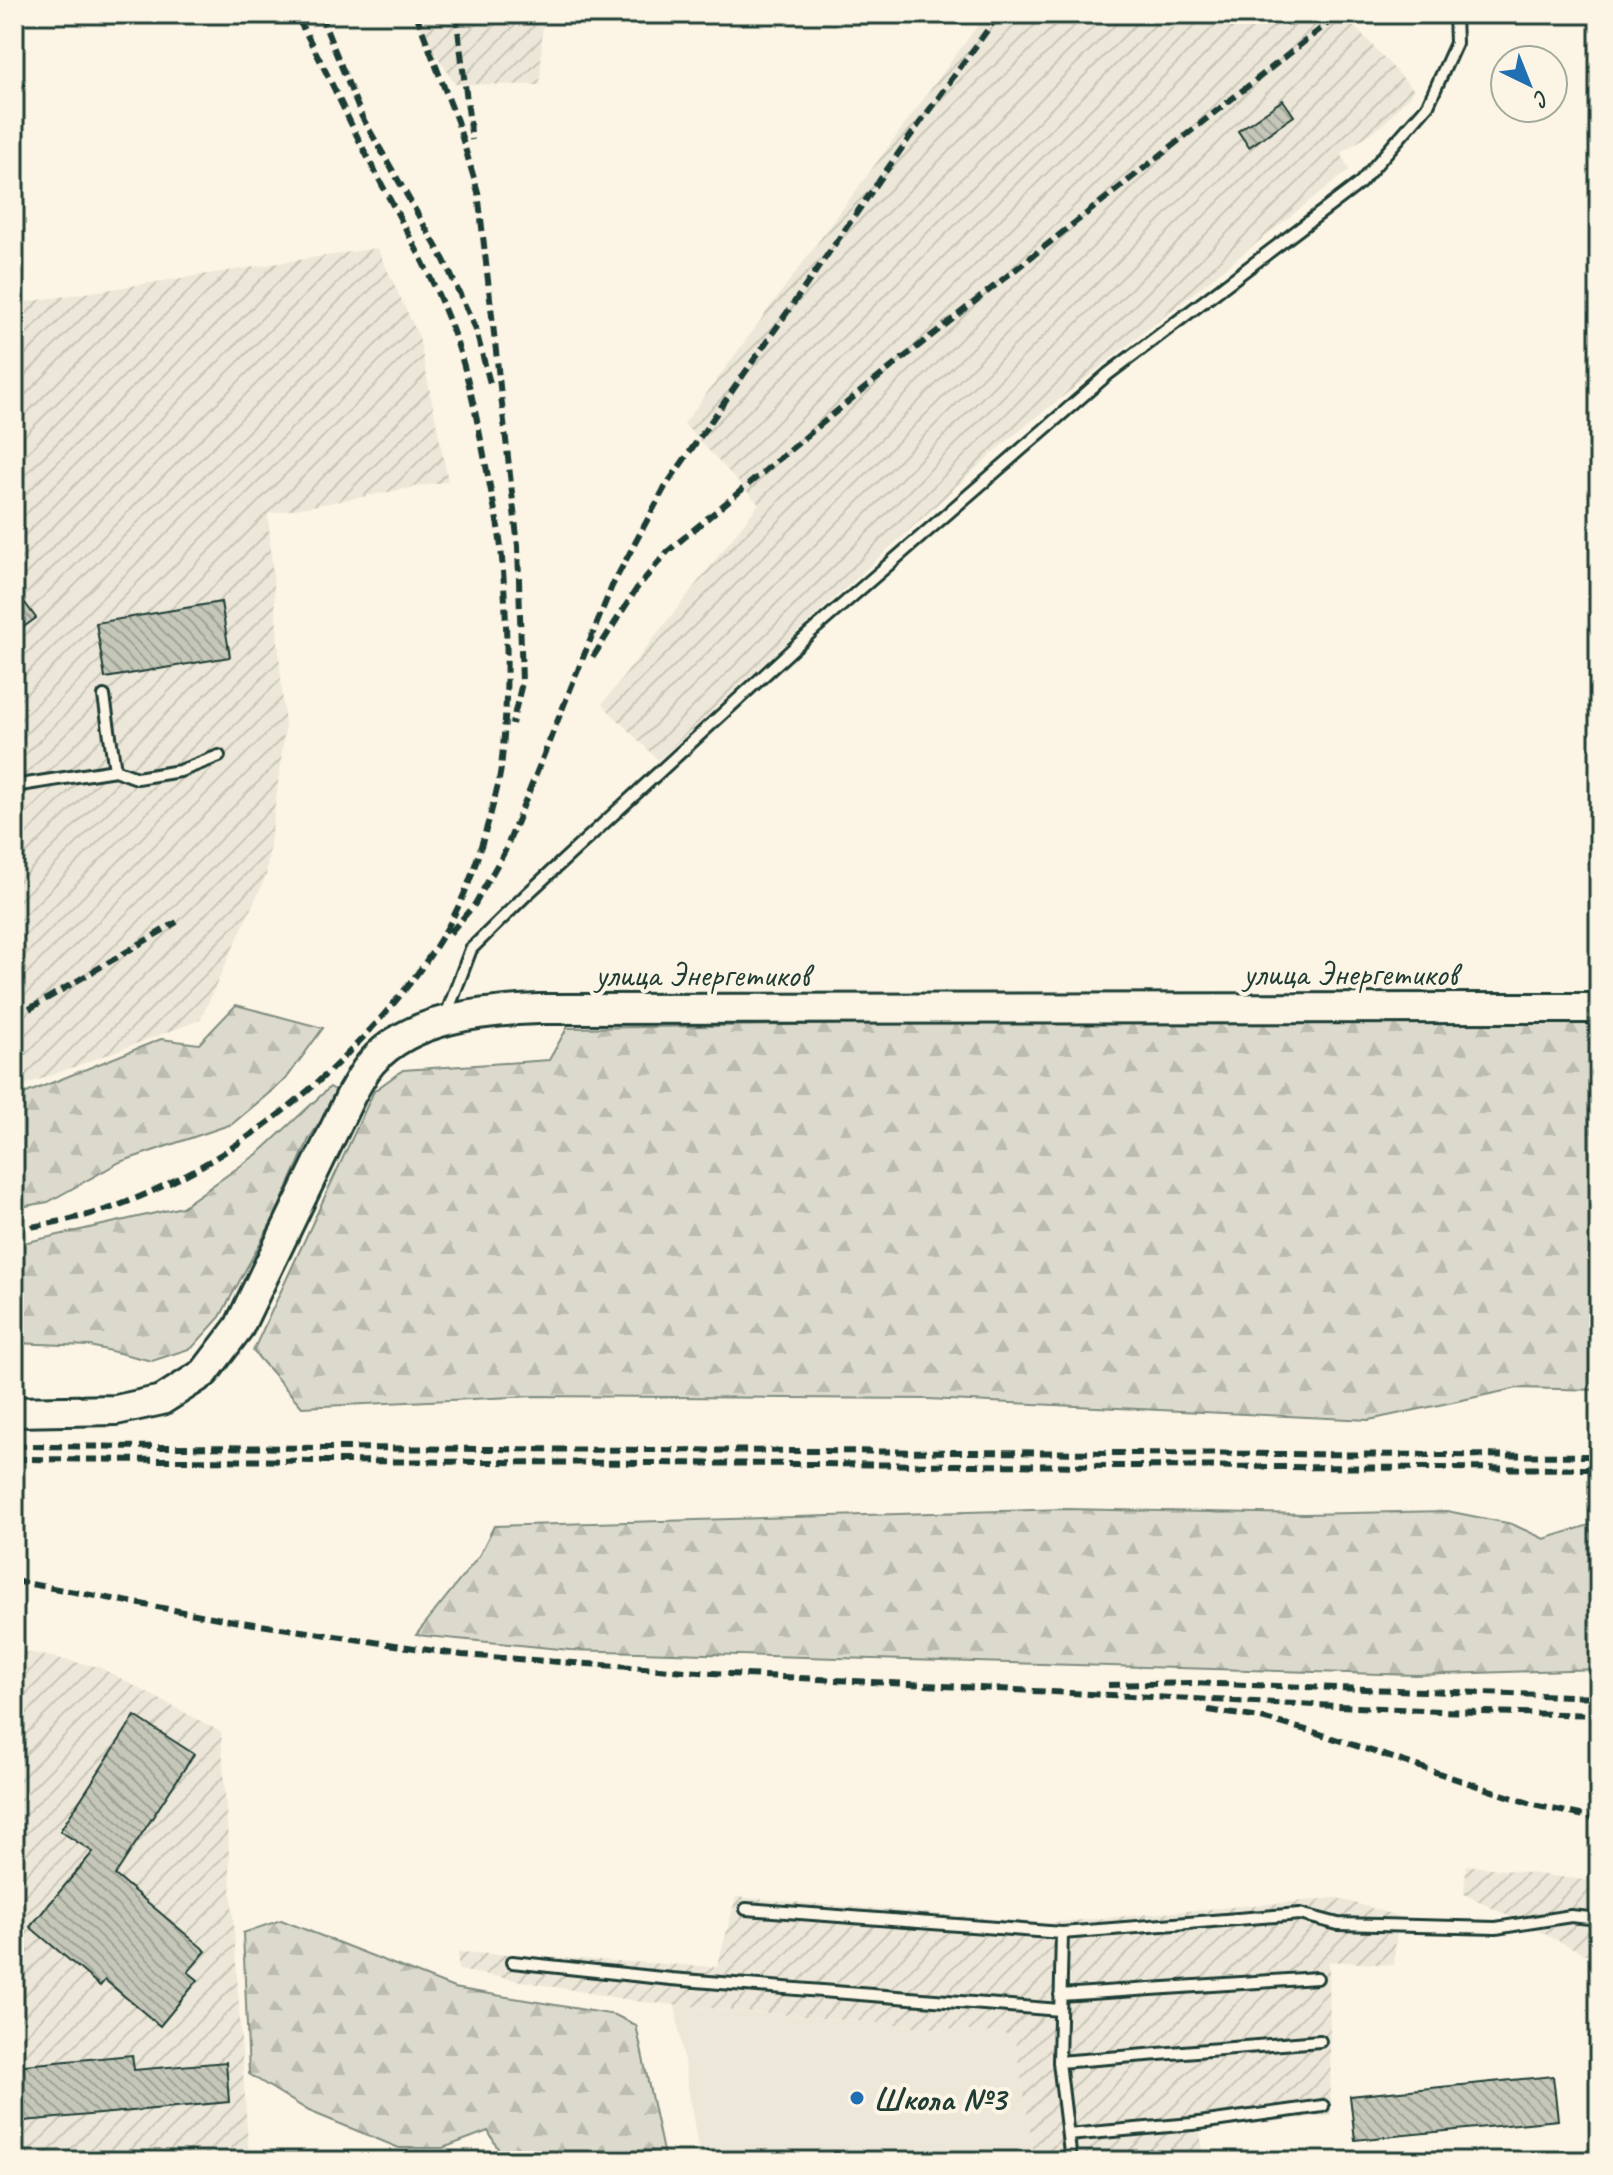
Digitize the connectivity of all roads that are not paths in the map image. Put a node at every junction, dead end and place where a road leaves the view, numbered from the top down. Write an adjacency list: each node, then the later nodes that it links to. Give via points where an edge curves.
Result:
1 (1455, 14): 7 (lane, via 1456,43 1428,105 1360,183 1108,374 811,632 471,949)
2 (104, 696): 4 (lane)
3 (219, 756): 4 (lane, via 180,771 137,778)
4 (115, 770): 5 (lane)
5 (14, 786)
6 (1599, 1008): 7 (street, улица Энергетиков, via 539,1009)
7 (444, 1020): 8 (street, улица Энергетиков, via 391,1044 371,1062 239,1327 204,1373 162,1400 116,1410)
8 (14, 1412)
9 (746, 1909): 11 (lane)
10 (1599, 1919): 11 (lane, via 1571,1916 1496,1928 1338,1924 1300,1914)
11 (1062, 1933): 14 (lane)
12 (512, 1962): 15 (lane)
13 (1317, 1978): 14 (lane)
14 (1060, 1995): 15 (lane)
15 (1060, 2010): 17 (lane)
16 (1320, 2041): 17 (lane)
17 (1059, 2062): 19 (lane)
18 (1323, 2106): 19 (lane)
19 (1068, 2135): 20 (lane)
20 (1071, 2161)

